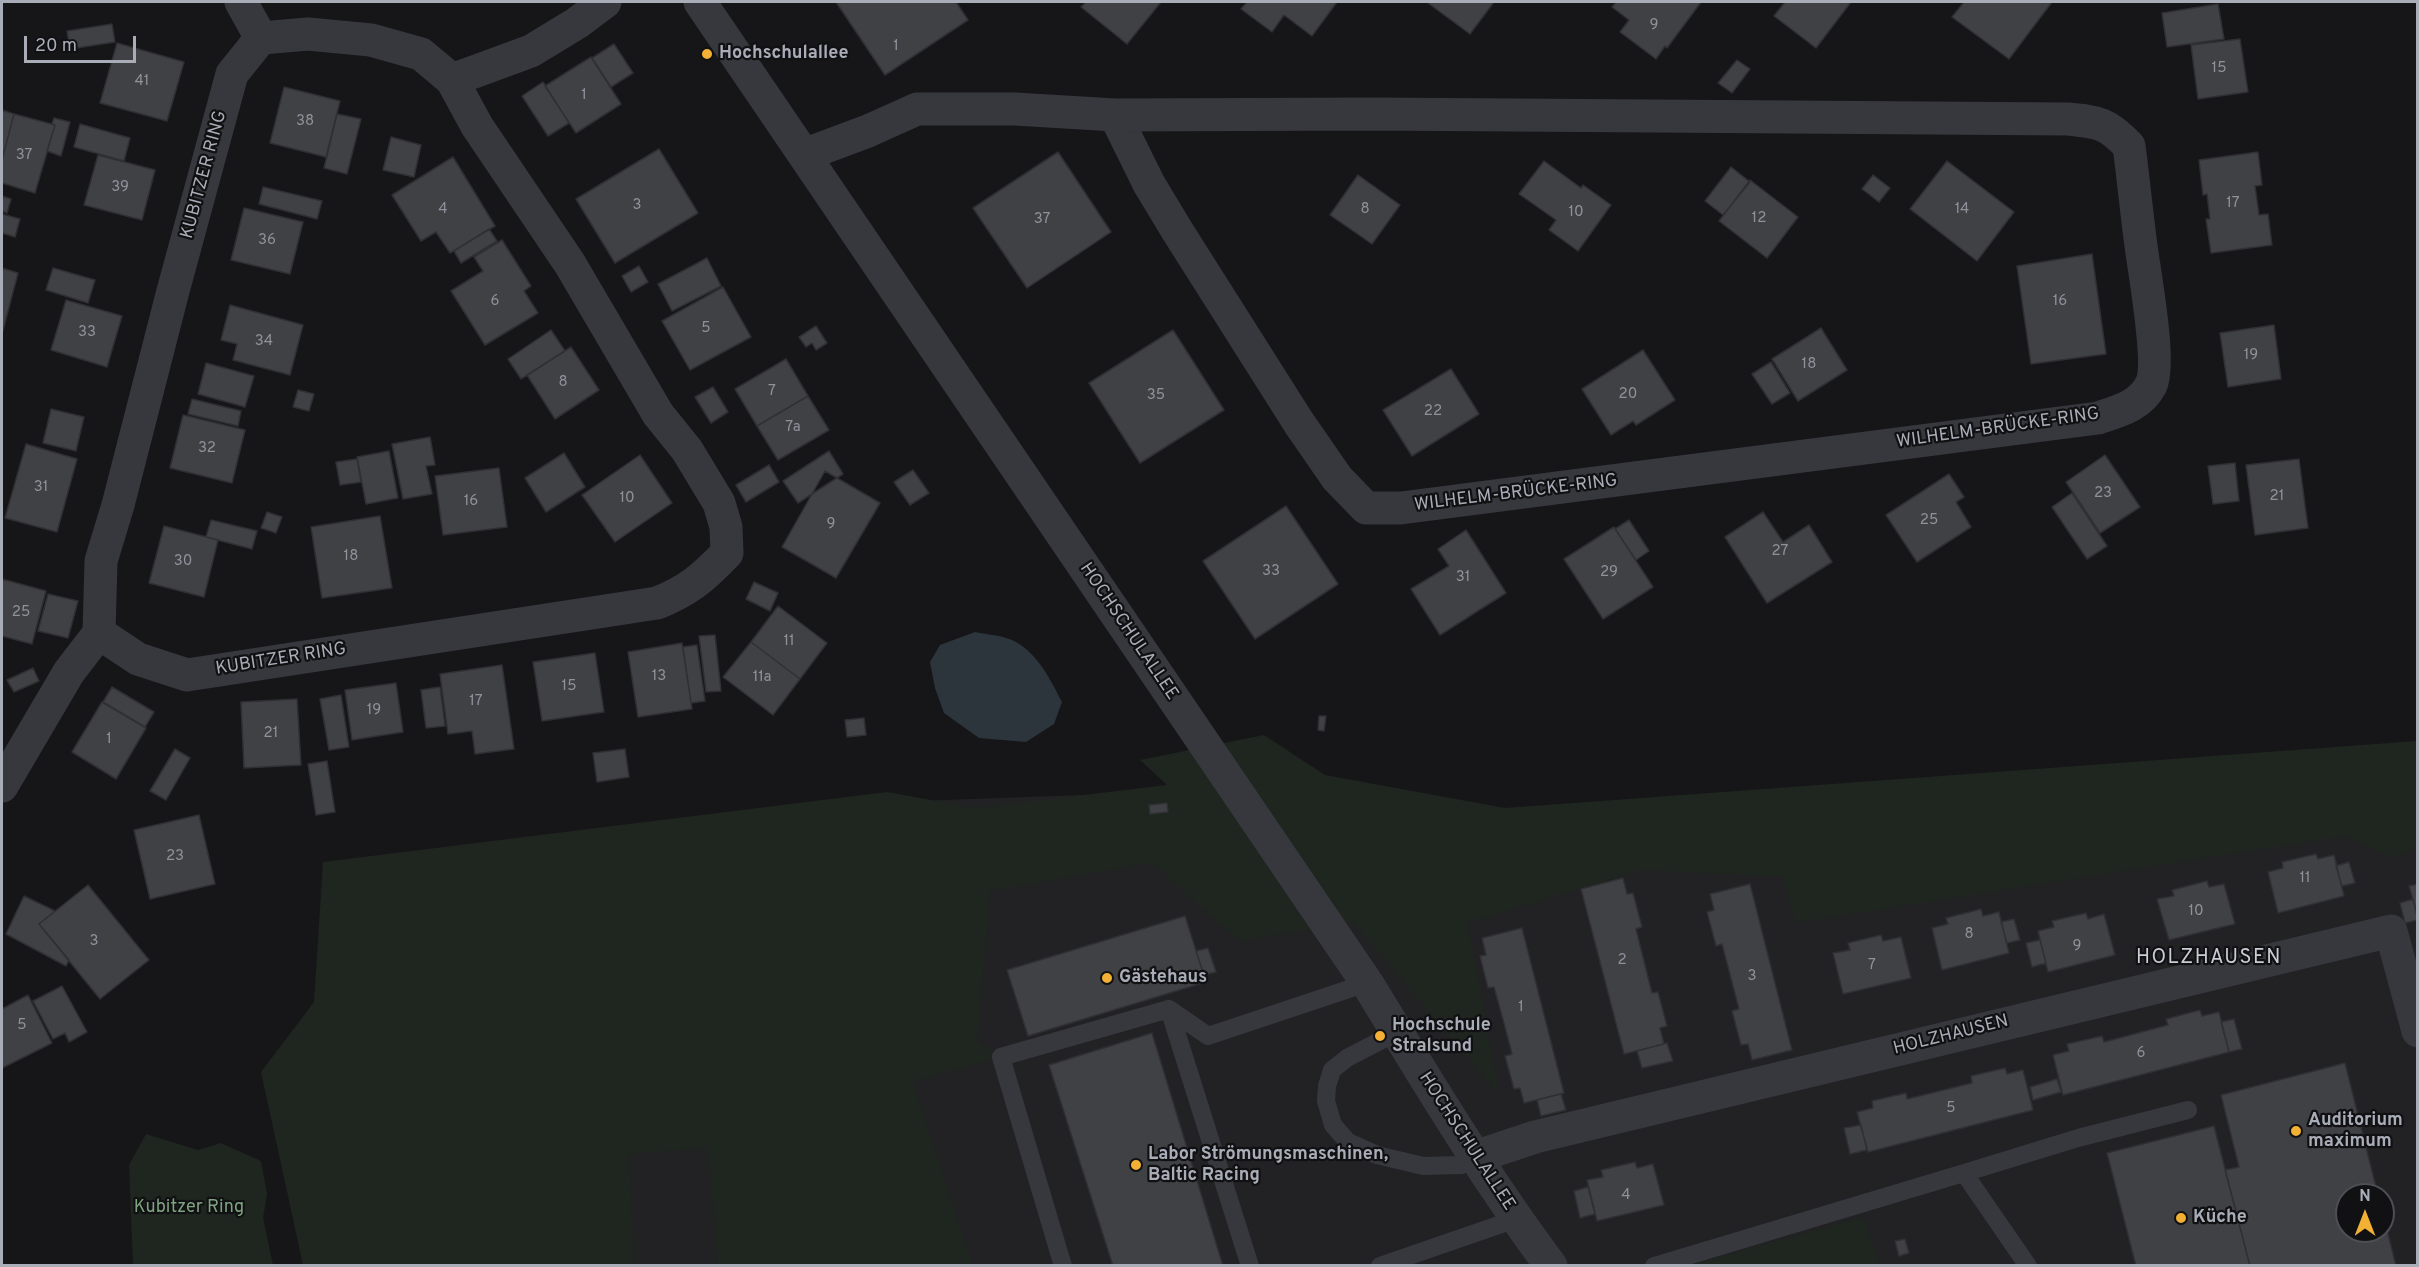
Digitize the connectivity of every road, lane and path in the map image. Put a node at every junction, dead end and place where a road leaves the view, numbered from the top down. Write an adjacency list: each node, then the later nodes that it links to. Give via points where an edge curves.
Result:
1 (241, 2): 4 (street)
2 (606, 2): 5 (street, via 578,24 531,51)
3 (700, 2): 7 (street, HOCHSCHULALLEE)
4 (261, 38): 5 (street, KUBITZER RING, via 308,34 371,40 421,54); 8 (street, KUBITZER RING, via 232,74 179,268 101,561)
5 (452, 80): 8 (street, KUBITZER RING, via 477,126 570,264 658,414 687,450 719,503 726,527 727,553 701,580 679,595 657,603 187,675 138,659)
6 (1114, 115): 6 (street, WILHELM-BRÜCKE-RING, via 1166,213 1292,413 1337,478 1366,508 1401,508 2098,417 2136,403 2153,382 2154,344 2129,146 2098,122); 7 (street, WILHELM-BRÜCKE-RING, via 917,109)
7 (804, 155): 11 (street, HOCHSCHULALLEE)
8 (99, 633): 9 (street, via 69,672)
9 (2, 786)
10 (2409, 966): 13 (street, HOLZHAUSEN); 16 (street, HOLZHAUSEN, via 2391,931)
11 (1367, 983): 12 (lane, via 1208,1036); 14 (street, HOCHSCHULALLEE)
12 (1169, 1009): 19 (lane, via 1001,1058); 20 (lane)
13 (2418, 1030)
14 (1397, 1032): 16 (street, HOCHSCHULALLEE); 16 (lane, via 1332,1070 1326,1101 1333,1125 1348,1142 1377,1155 1423,1166 1462,1165)
15 (2188, 1110): 17 (lane)
16 (1473, 1154): 18 (street, HOCHSCHULALLEE)
17 (1964, 1173): 23 (lane); 24 (lane)
18 (1516, 1219): 21 (lane); 22 (street, HOCHSCHULALLEE)
19 (1063, 1266)
20 (1250, 1266)
21 (1380, 1266)
22 (1551, 1266)
23 (1654, 1266)
24 (2028, 1266)

